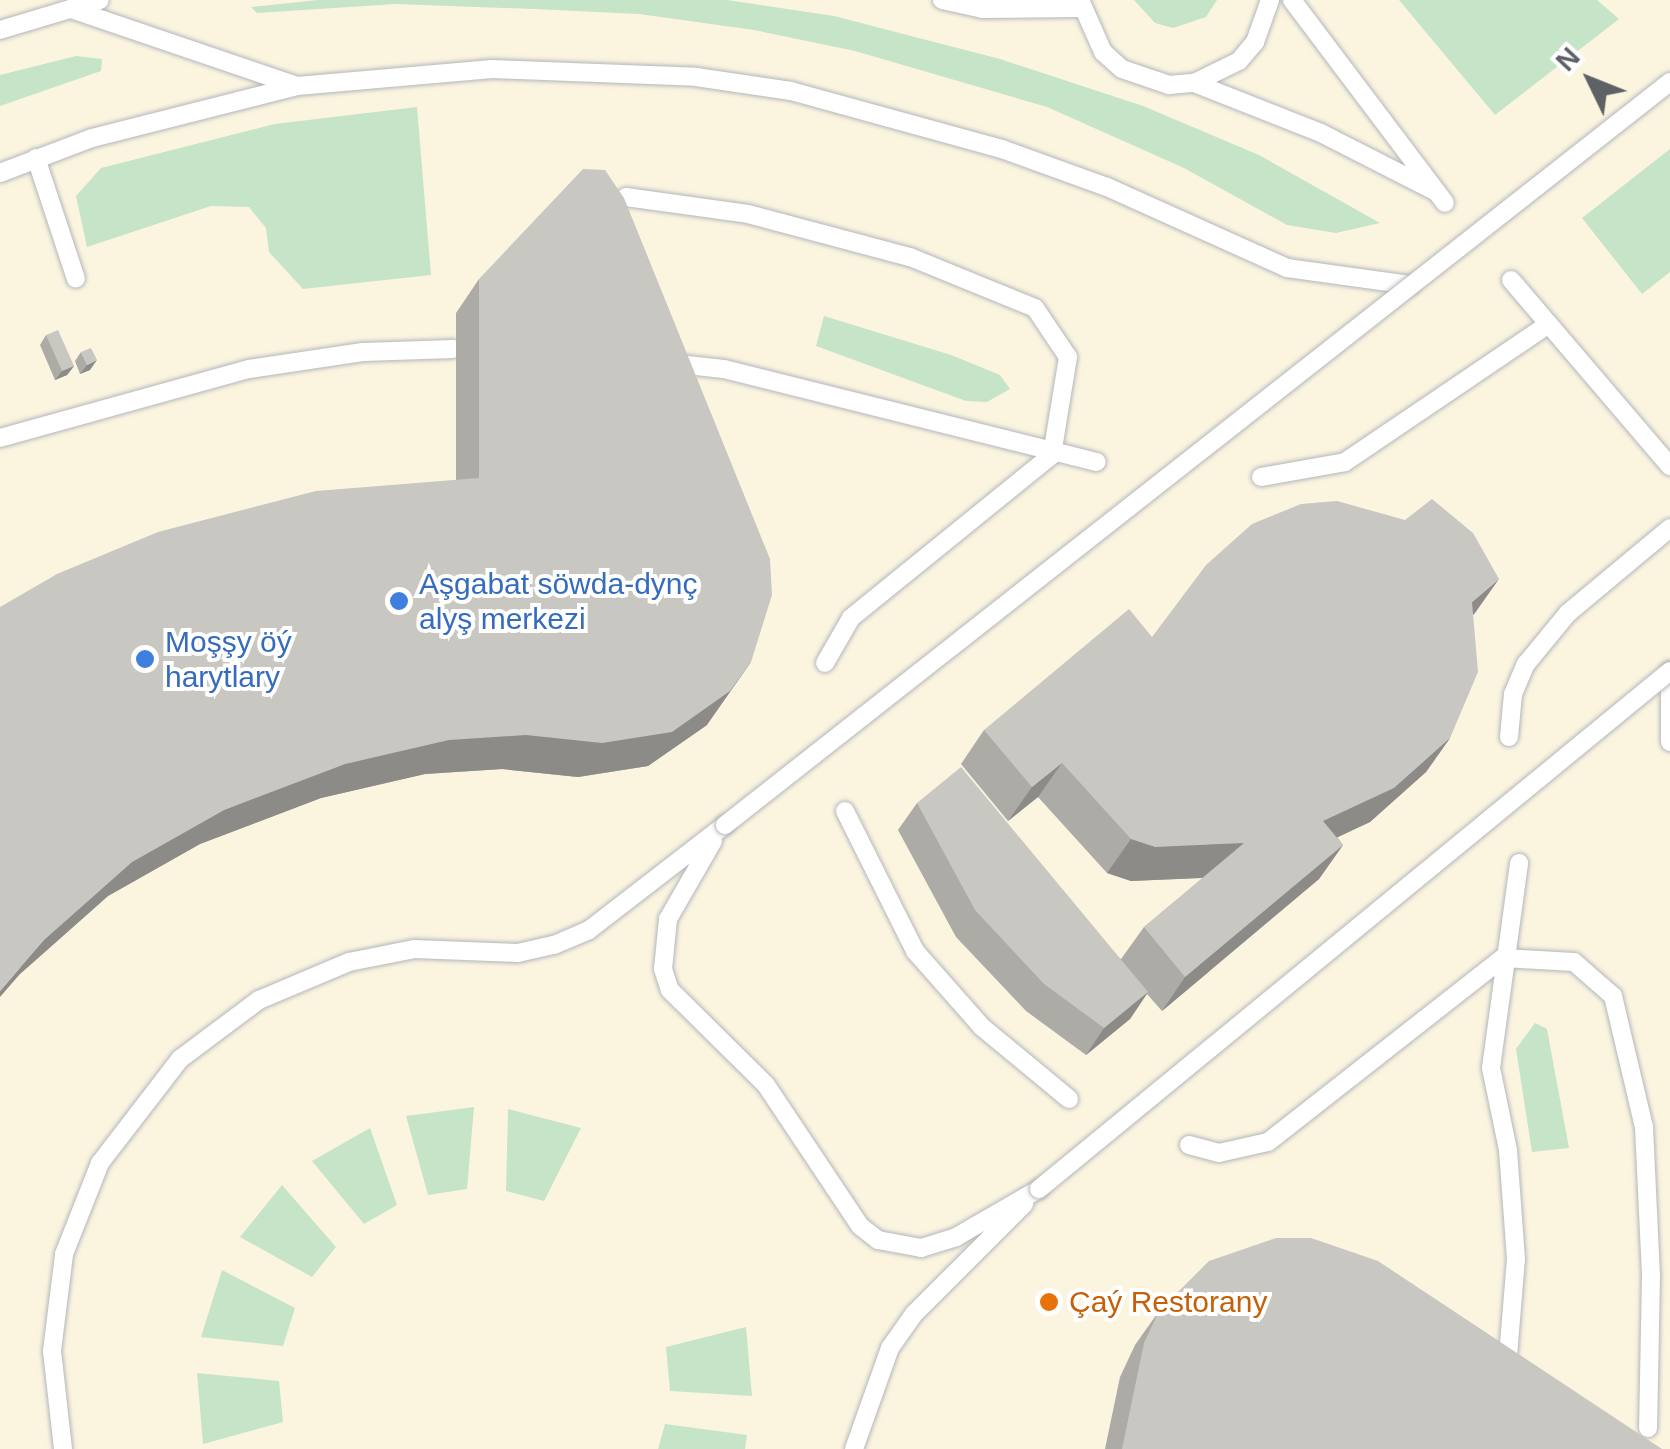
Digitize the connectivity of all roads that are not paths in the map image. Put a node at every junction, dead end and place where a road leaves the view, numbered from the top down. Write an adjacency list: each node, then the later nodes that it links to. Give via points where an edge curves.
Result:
1 (100, 0): 6 (lane)
2 (942, 0): 5 (lane, via 983,9)
3 (1270, 0): 9 (lane, via 1255,42 1239,61)
4 (1292, 0): 9 (lane, via 1440,197 1322,133)
5 (1081, 4): 9 (lane, via 1103,52 1122,69 1157,82)
6 (71, 9): 7 (lane); 10 (lane)
7 (0, 30)
8 (1670, 82): 16 (lane, bridge)
9 (1194, 83)
10 (298, 86): 11 (lane); 16 (lane, via 437,72 590,68 790,91 1037,161 1286,268)
11 (36, 158): 12 (lane); 14 (lane)
12 (0, 174)
13 (626, 197): 21 (lane, via 748,214 910,256 1035,308 1068,357)
14 (76, 279)
15 (1511, 280): 17 (lane)
16 (1410, 285): 31 (lane, bridge)
17 (1549, 324): 23 (lane); 24 (lane, via 1345,462)
18 (453, 350): 20 (lane, via 363,352 249,368)
19 (654, 362): 21 (lane, via 742,373)
20 (0, 438)
21 (1052, 454): 22 (lane); 26 (lane, via 851,618)
22 (1097, 462)
23 (1670, 466)
24 (1260, 476)
25 (1670, 528): 28 (lane, via 1568,613 1526,664 1513,694)
26 (825, 662)
27 (1670, 671): 29 (lane); 36 (lane, bridge)
28 (1509, 737)
29 (1670, 742)
30 (845, 811): 34 (lane, via 915,951 982,1027)
31 (725, 825): 36 (lane, via 678,897 663,969 679,1005 786,1111 846,1211 878,1240 921,1248 956,1237); 39 (lane, via 589,930 554,945 518,953 414,949 349,962 259,1000 180,1058 100,1163 64,1254 52,1352)
32 (1518, 863): 33 (lane)
33 (1503, 958): 35 (lane, via 1268,1142 1219,1153); 37 (lane, via 1492,1068 1508,1150 1516,1260); 38 (lane, via 1574,962 1614,996 1644,1127 1651,1275)
34 (1068, 1098)
35 (1188, 1145)
36 (1039, 1188): 40 (lane, via 914,1314 875,1380)
37 (1505, 1395)
38 (1648, 1428)
39 (63, 1449)
40 (854, 1449)

